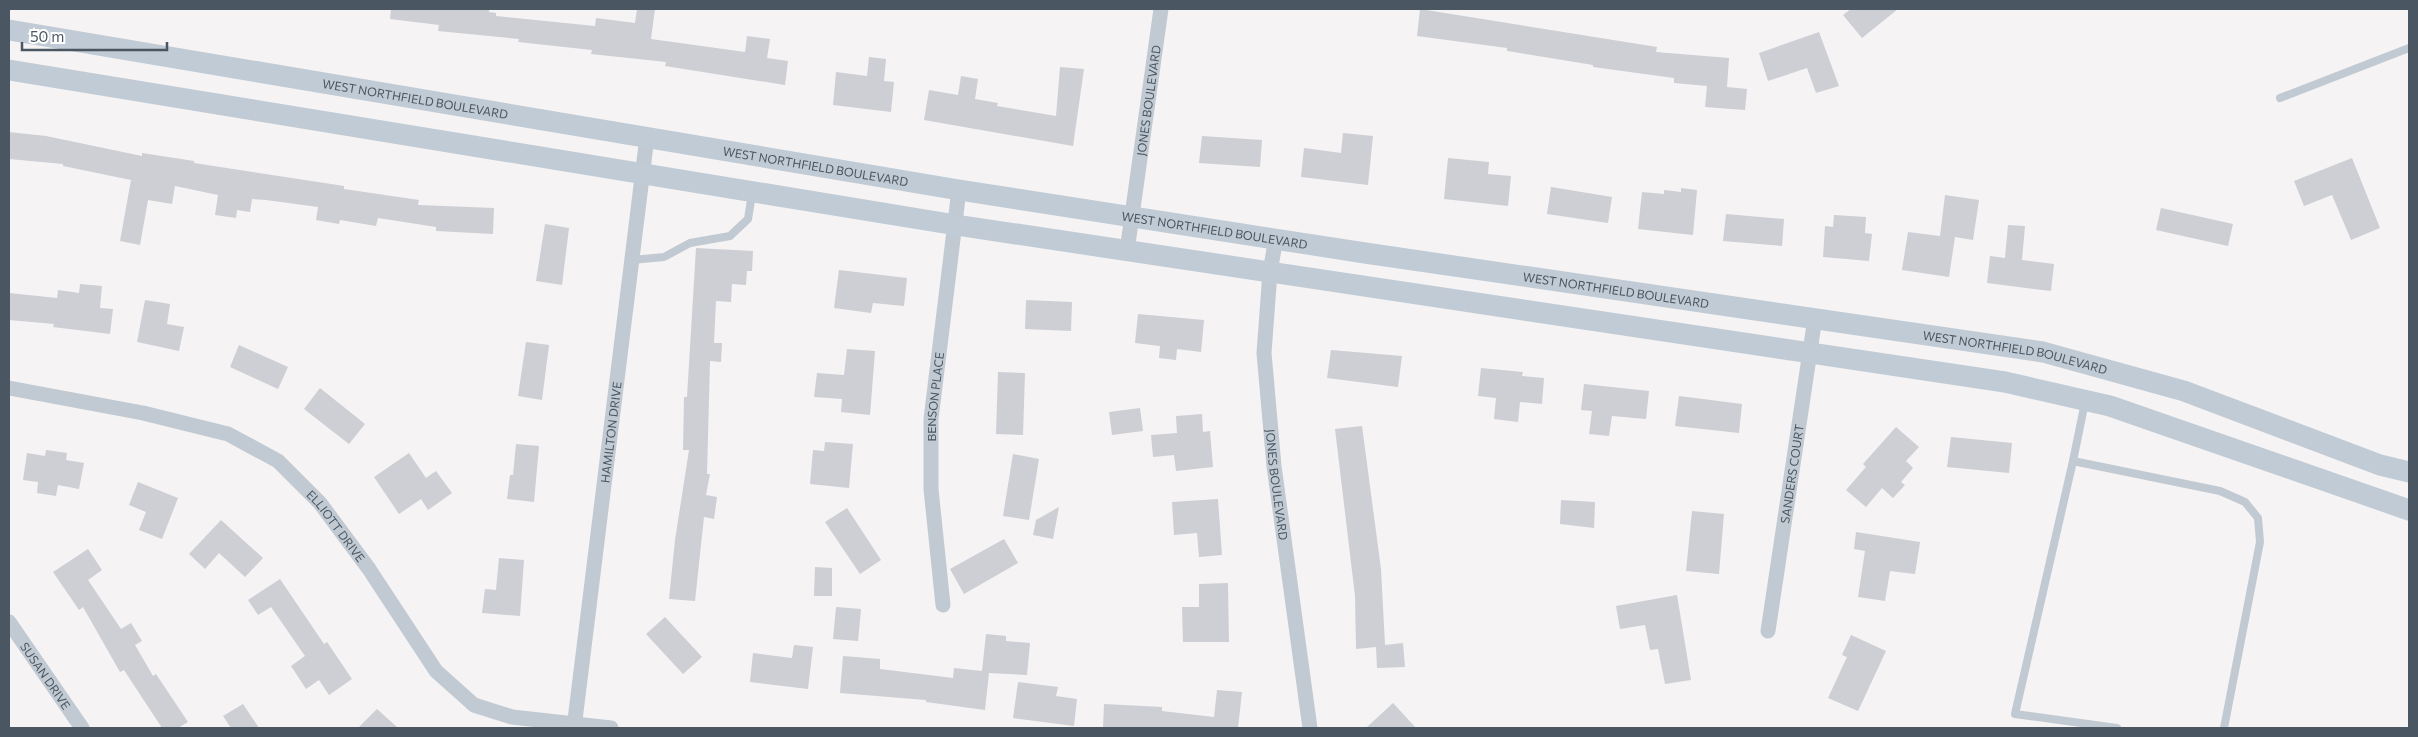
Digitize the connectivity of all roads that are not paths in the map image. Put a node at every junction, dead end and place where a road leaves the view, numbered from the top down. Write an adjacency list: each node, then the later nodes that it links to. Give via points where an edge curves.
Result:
1 (1161, 9): 10 (street, JONES BOULEVARD)
2 (9, 30): 6 (main road, WEST NORTHFIELD BOULEVARD)
3 (2409, 48): 5 (lane)
4 (9, 70): 7 (main road)
5 (2280, 98)
6 (647, 137): 7 (street, HAMILTON DRIVE); 8 (main road, WEST NORTHFIELD BOULEVARD)
7 (642, 174): 9 (main road); 14 (street, HAMILTON DRIVE)
8 (959, 190): 10 (main road, WEST NORTHFIELD BOULEVARD); 11 (street, BENSON PLACE)
9 (752, 192): 11 (main road); 14 (lane, via 748,219 730,236 690,243 664,257)
10 (1133, 217): 12 (main road, WEST NORTHFIELD BOULEVARD); 13 (street, JONES BOULEVARD)
11 (956, 225): 13 (main road); 23 (street, BENSON PLACE, via 931,419 931,489)
12 (1276, 238): 15 (street, JONES BOULEVARD); 16 (main road, WEST NORTHFIELD BOULEVARD)
13 (1127, 251): 15 (main road)
14 (632, 260): 26 (street, HAMILTON DRIVE)
15 (1270, 272): 17 (main road); 29 (street, JONES BOULEVARD, via 1264,353 1273,457)
16 (1815, 318): 17 (street, SANDERS COURT); 21 (main road, WEST NORTHFIELD BOULEVARD, via 2043,352 2184,391 2380,465)
17 (1810, 354): 19 (main road, via 2006,382); 25 (street, SANDERS COURT)
18 (9, 388): 26 (street, ELLIOTT DRIVE, via 143,413 228,434 278,461 320,503 369,569 436,671 454,688 474,705 512,717)
19 (2085, 401): 20 (lane); 22 (main road, via 2110,406)
20 (2073, 461): 30 (lane, via 2015,714); 31 (lane, via 2220,490 2244,502 2258,518 2260,542)
21 (2409, 472)
22 (2409, 510)
23 (943, 605)
24 (9, 622): 27 (street, SUSAN DRIVE)
25 (1768, 631)
26 (575, 726): 28 (street, ELLIOTT DRIVE)
27 (82, 728)
28 (611, 728)
29 (1310, 728)
30 (2117, 728)
31 (2224, 728)

